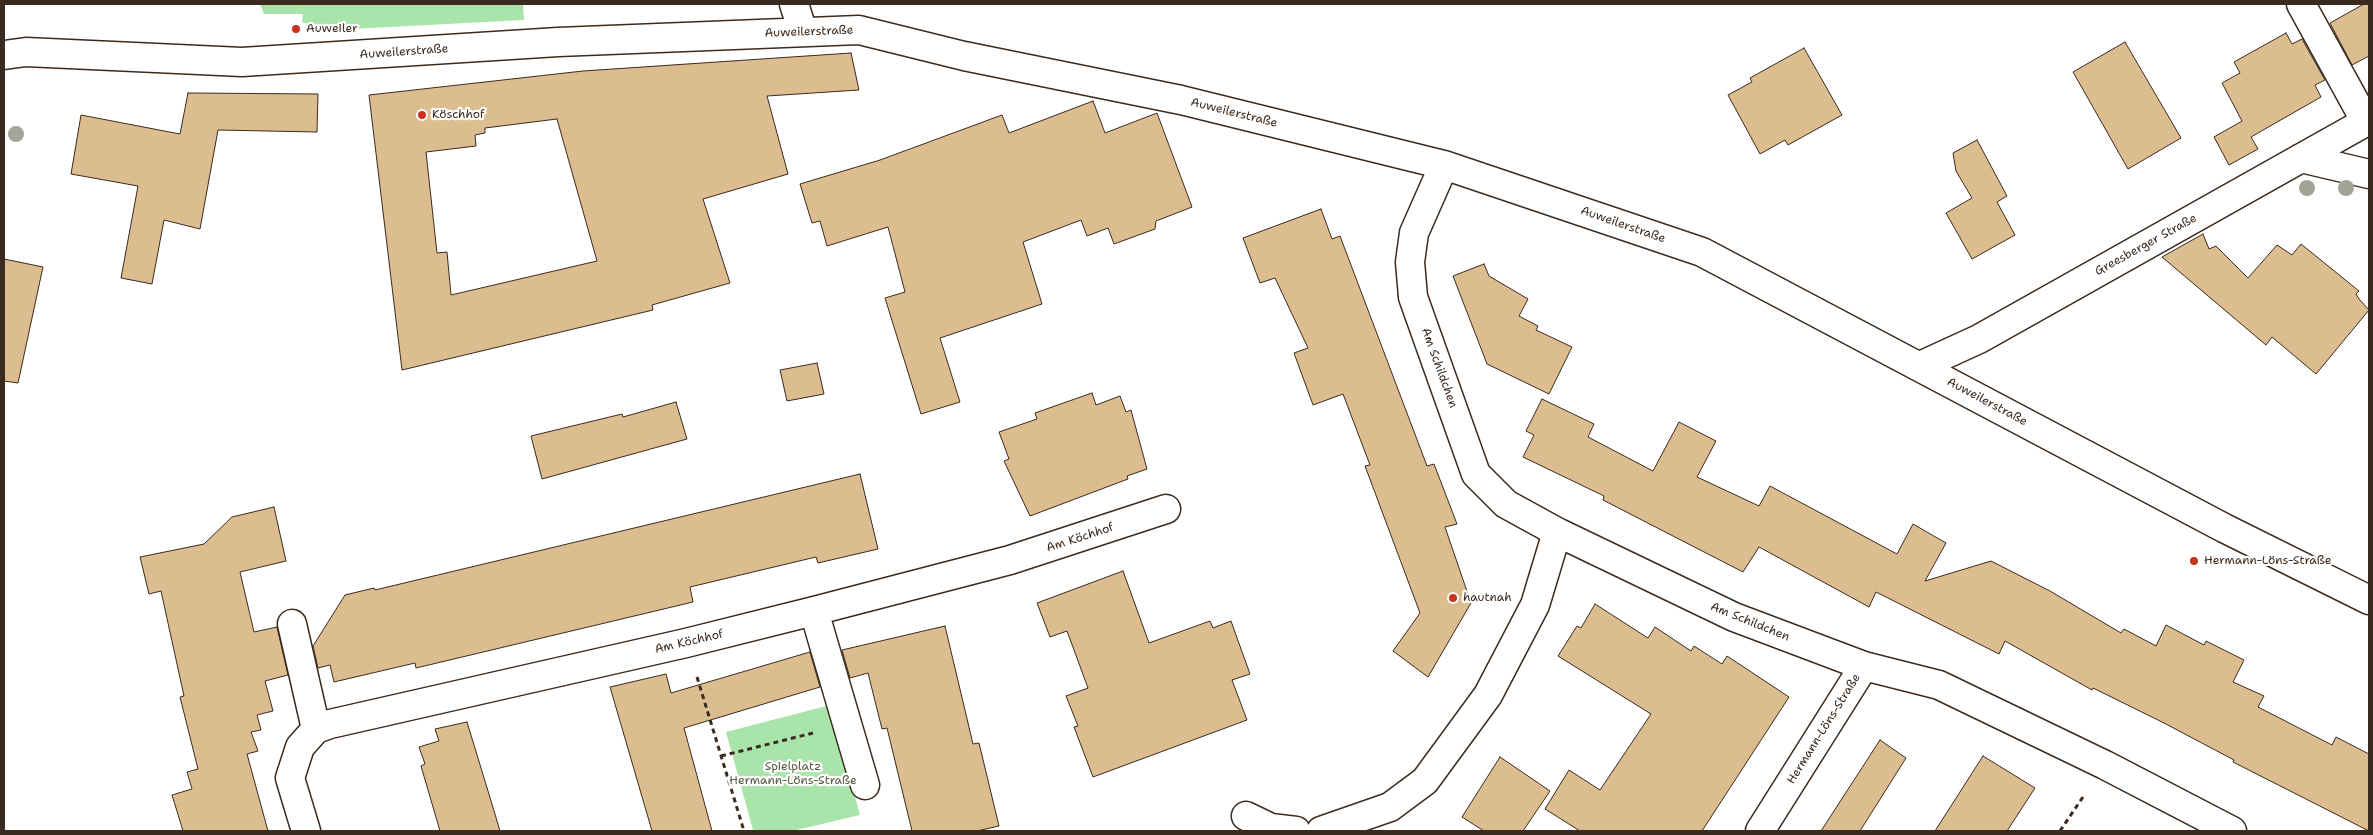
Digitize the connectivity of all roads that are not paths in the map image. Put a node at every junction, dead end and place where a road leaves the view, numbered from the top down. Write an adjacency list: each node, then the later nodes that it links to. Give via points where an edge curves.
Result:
1 (794, 4): 3 (street)
2 (2301, 4): 5 (street)
3 (803, 32): 4 (street, Auweilerstraße, via 558,42 242,62 26,52); 7 (street, Auweilerstraße, via 859,30 964,56 1181,100)
4 (4, 55)
5 (2368, 121): 6 (street, Greesberger Straße)
6 (2301, 158): 8 (street); 9 (street, Greesberger Straße, via 1979,339)
7 (1444, 165): 9 (street, Auweilerstraße, via 1702,252); 11 (street, Am Schildchen, via 1414,233 1410,262 1413,297 1476,474 1506,504)
8 (2369, 174)
9 (1920, 366): 12 (street, Auweilerstraße, via 2224,528)
10 (1166, 509): 13 (street, Am Köchhof, via 1010,560)
11 (1557, 532): 15 (street, Am Schildchen, via 1734,617); 21 (street, via 1535,605 1492,687 1425,781 1390,807)
12 (2369, 600)
13 (814, 611): 16 (street, Am Köchhof); 17 (street)
14 (292, 624): 16 (street)
15 (1864, 666): 22 (street, Hermann-Löns-Straße); 23 (street, Hermann-Löns-Straße, via 1939,685)
16 (316, 729): 19 (street, via 300,747 290,778)
17 (865, 784)
18 (1246, 816): 20 (street, via 1271,828)
19 (306, 831)
20 (1296, 831)
21 (1321, 831)
22 (1760, 831)
23 (2232, 831)

